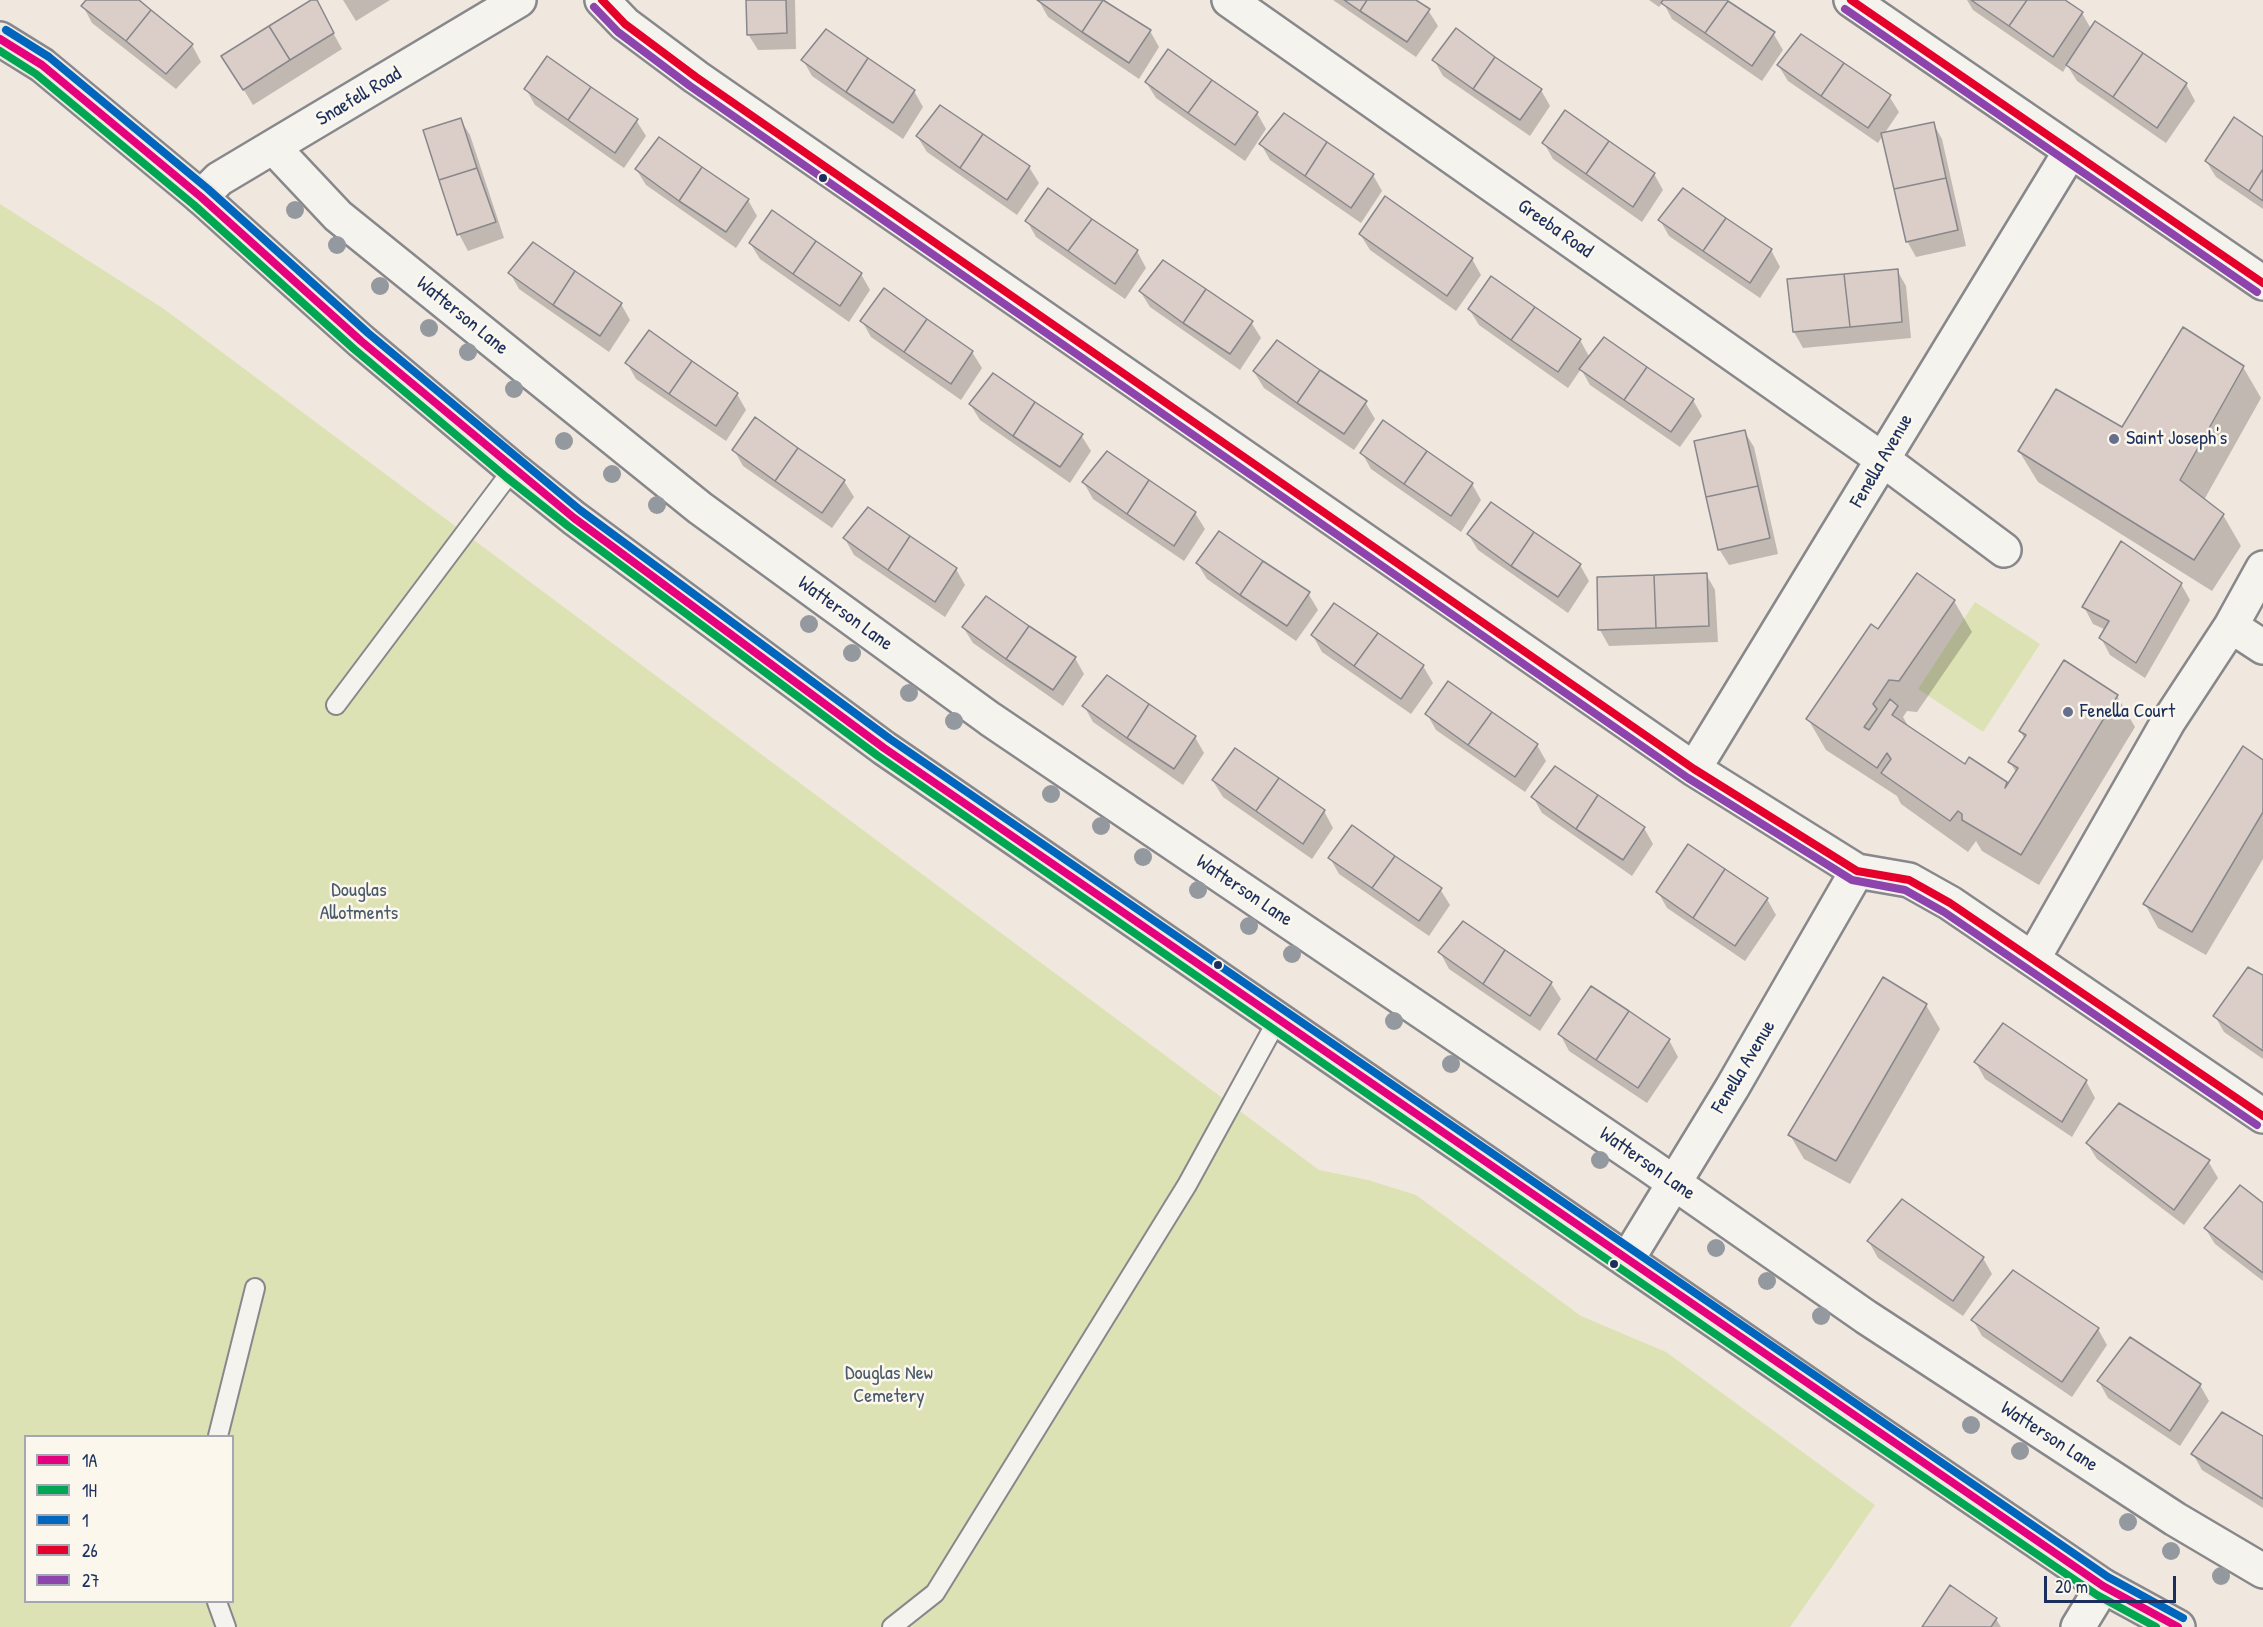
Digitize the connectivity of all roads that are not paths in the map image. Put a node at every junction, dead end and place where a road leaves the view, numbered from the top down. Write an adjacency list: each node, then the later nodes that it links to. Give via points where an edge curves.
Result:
1 (519, 0): 6 (street, Snaefell Road)
2 (602, 0): 17 (street, via 625,24 696,77)
3 (1229, 0): 10 (street, Greeba Road)
4 (1851, 0): 7 (street)
5 (0, 39): 8 (highway, via 42,65)
6 (274, 148): 8 (street, Snaefell Road, via 219,179); 22 (street, Watterson Lane, via 339,216 700,508 990,719)
7 (2070, 152): 9 (street); 10 (street, Fenella Avenue)
8 (201, 197): 11 (highway, via 361,341)
9 (2263, 283)
10 (1882, 459): 12 (street); 17 (street, Fenella Avenue)
11 (513, 470): 16 (lane); 20 (highway, via 884,748)
12 (2004, 550)
13 (2263, 568): 14 (street)
14 (2231, 626): 15 (street); 19 (street, via 2168,722)
15 (2263, 647)
16 (336, 705)
17 (1695, 769): 18 (street)
18 (1857, 871): 19 (street, via 1909,880); 22 (street, Fenella Avenue)
19 (2033, 959): 21 (street)
20 (1278, 1019): 23 (highway); 30 (lane, via 1187,1185 935,1593)
21 (2263, 1116)
22 (1675, 1183): 23 (street, Fenella Avenue); 26 (street, Watterson Lane, via 1866,1317 2175,1519)
23 (1627, 1260): 27 (highway)
24 (255, 1288): 25 (lane)
25 (218, 1435)
26 (2263, 1571)
27 (2103, 1586): 31 (street); 32 (highway)
28 (217, 1603): 29 (lane)
29 (226, 1627)
30 (892, 1627)
31 (2078, 1627)
32 (2178, 1627)

